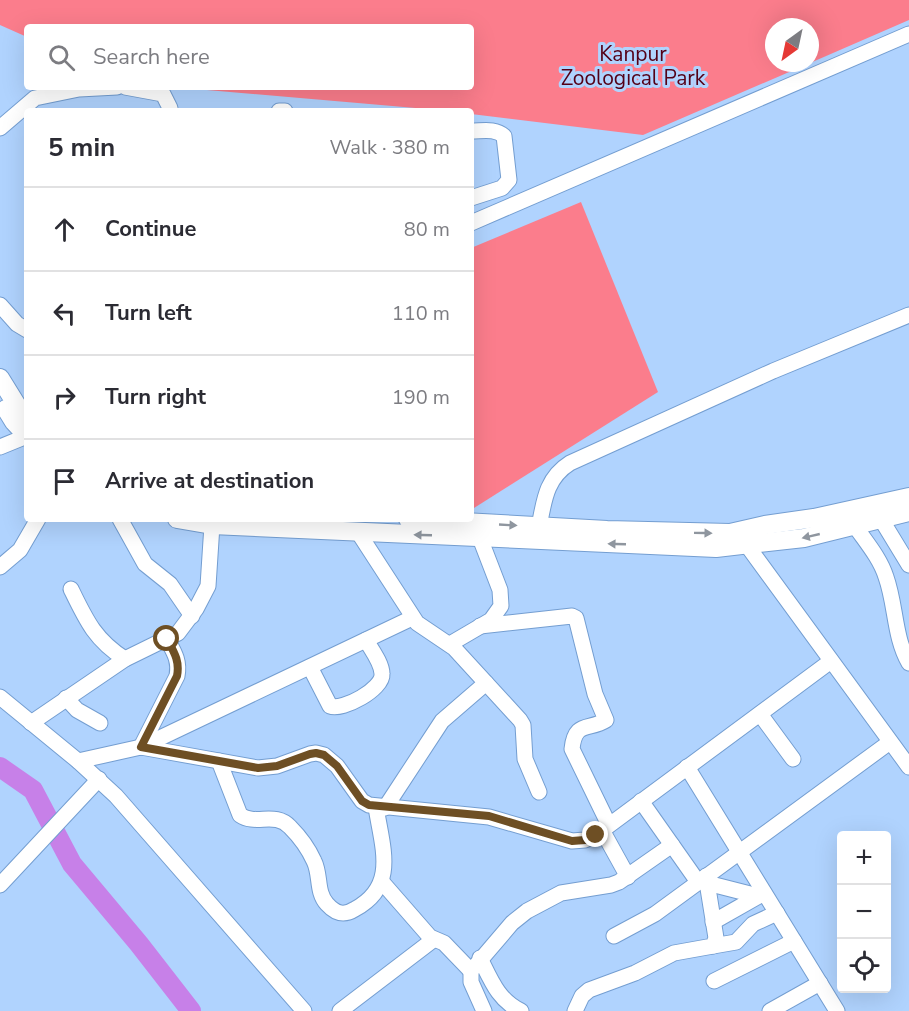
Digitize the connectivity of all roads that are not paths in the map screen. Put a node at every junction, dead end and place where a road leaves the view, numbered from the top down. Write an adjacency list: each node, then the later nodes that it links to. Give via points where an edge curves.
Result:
1 (909, 34): 8 (street)
2 (74, 90): 5 (street, via 35,98)
3 (141, 90): 4 (street, via 163,94)
4 (170, 108)
5 (0, 128)
6 (474, 131): 7 (street, via 492,130 504,136 509,180 502,188)
7 (474, 197)
8 (474, 222)
9 (0, 305): 11 (street)
10 (909, 315): 27 (street, via 773,371 570,463 559,470 545,494)
11 (24, 328)
12 (0, 378): 14 (main road)
13 (0, 398): 15 (main road)
14 (24, 415)
15 (24, 433)
16 (24, 437): 17 (street)
17 (0, 447)
18 (909, 497): 30 (main road)
19 (909, 512): 20 (main road)
20 (881, 519): 26 (main road); 31 (street)
21 (36, 522): 32 (street, via 20,550)
22 (122, 522): 34 (street, via 145,564 173,588)
23 (194, 522): 25 (main road)
24 (457, 522): 27 (main road, one-way to 27)
25 (212, 525): 28 (main road); 34 (street, via 208,585)
26 (855, 526): 30 (main road, one-way to 30, via 804,538); 42 (street, via 883,568)
27 (539, 527): 30 (main road, one-way to 30, via 730,533)
28 (358, 532): 29 (main road, one-way to 28); 35 (street)
29 (480, 538): 30 (main road, one-way to 29, via 705,547); 36 (street, via 501,599 497,614)
30 (742, 538): 41 (street)
31 (909, 565)
32 (0, 567)
33 (71, 589): 40 (street, via 88,625)
34 (192, 615): 37 (street, via 178,633)
35 (412, 618): 38 (street); 39 (street)
36 (480, 626): 39 (street); 61 (street, via 576,618 606,720 578,731 572,749)
37 (167, 639): 40 (street); 51 (street, via 177,656 177,676)
38 (366, 640): 43 (street); 43 (street, via 382,670 381,681 344,706 330,706)
39 (450, 644): 44 (street)
40 (125, 659): 46 (street)
41 (831, 661): 47 (street); 50 (street)
42 (909, 663)
43 (310, 667): 51 (street)
44 (486, 683): 58 (street, via 523,725 525,759); 60 (street, via 442,721)
45 (0, 697): 48 (street)
46 (66, 698): 48 (street); 49 (street)
47 (760, 714): 52 (street); 55 (street)
48 (31, 723): 53 (street)
49 (100, 723)
50 (890, 742): 56 (street); 63 (street)
51 (141, 747): 53 (street); 54 (street)
52 (793, 759)
53 (78, 760): 57 (street)
54 (219, 761): 60 (street, via 268,768 310,754 324,755 337,766 362,801); 66 (street, via 240,815 253,820 279,819 291,827 314,861 323,899 337,913 345,914 363,904)
55 (687, 767): 59 (street); 63 (street)
56 (909, 767)
57 (99, 779): 67 (street); 78 (street)
58 (539, 792)
59 (641, 801): 61 (street); 62 (street)
60 (381, 807): 61 (street, via 489,816 572,841 585,840); 66 (street, via 385,869)
61 (605, 828): 64 (street)
62 (672, 845): 64 (street); 65 (street)
63 (739, 851): 65 (street); 68 (street)
64 (628, 877): 75 (street, via 611,885 546,899 519,916)
65 (704, 881): 68 (street); 70 (street); 71 (street)
66 (382, 882): 72 (street)
67 (0, 885)
68 (761, 895): 69 (street); 70 (street)
69 (777, 913): 73 (street); 74 (street, via 753,924 736,942)
70 (713, 922): 74 (street)
71 (614, 936)
72 (433, 940): 75 (street); 79 (street)
73 (794, 941): 76 (street); 77 (street)
74 (713, 946): 82 (street, via 674,953 589,990)
75 (476, 965): 80 (street, via 471,982); 81 (street, via 498,993)
76 (714, 981)
77 (820, 983): 83 (street); 84 (street)
78 (304, 1011)
79 (340, 1011)
80 (484, 1011)
81 (521, 1011)
82 (575, 1011)
83 (770, 1011)
84 (837, 1011)

